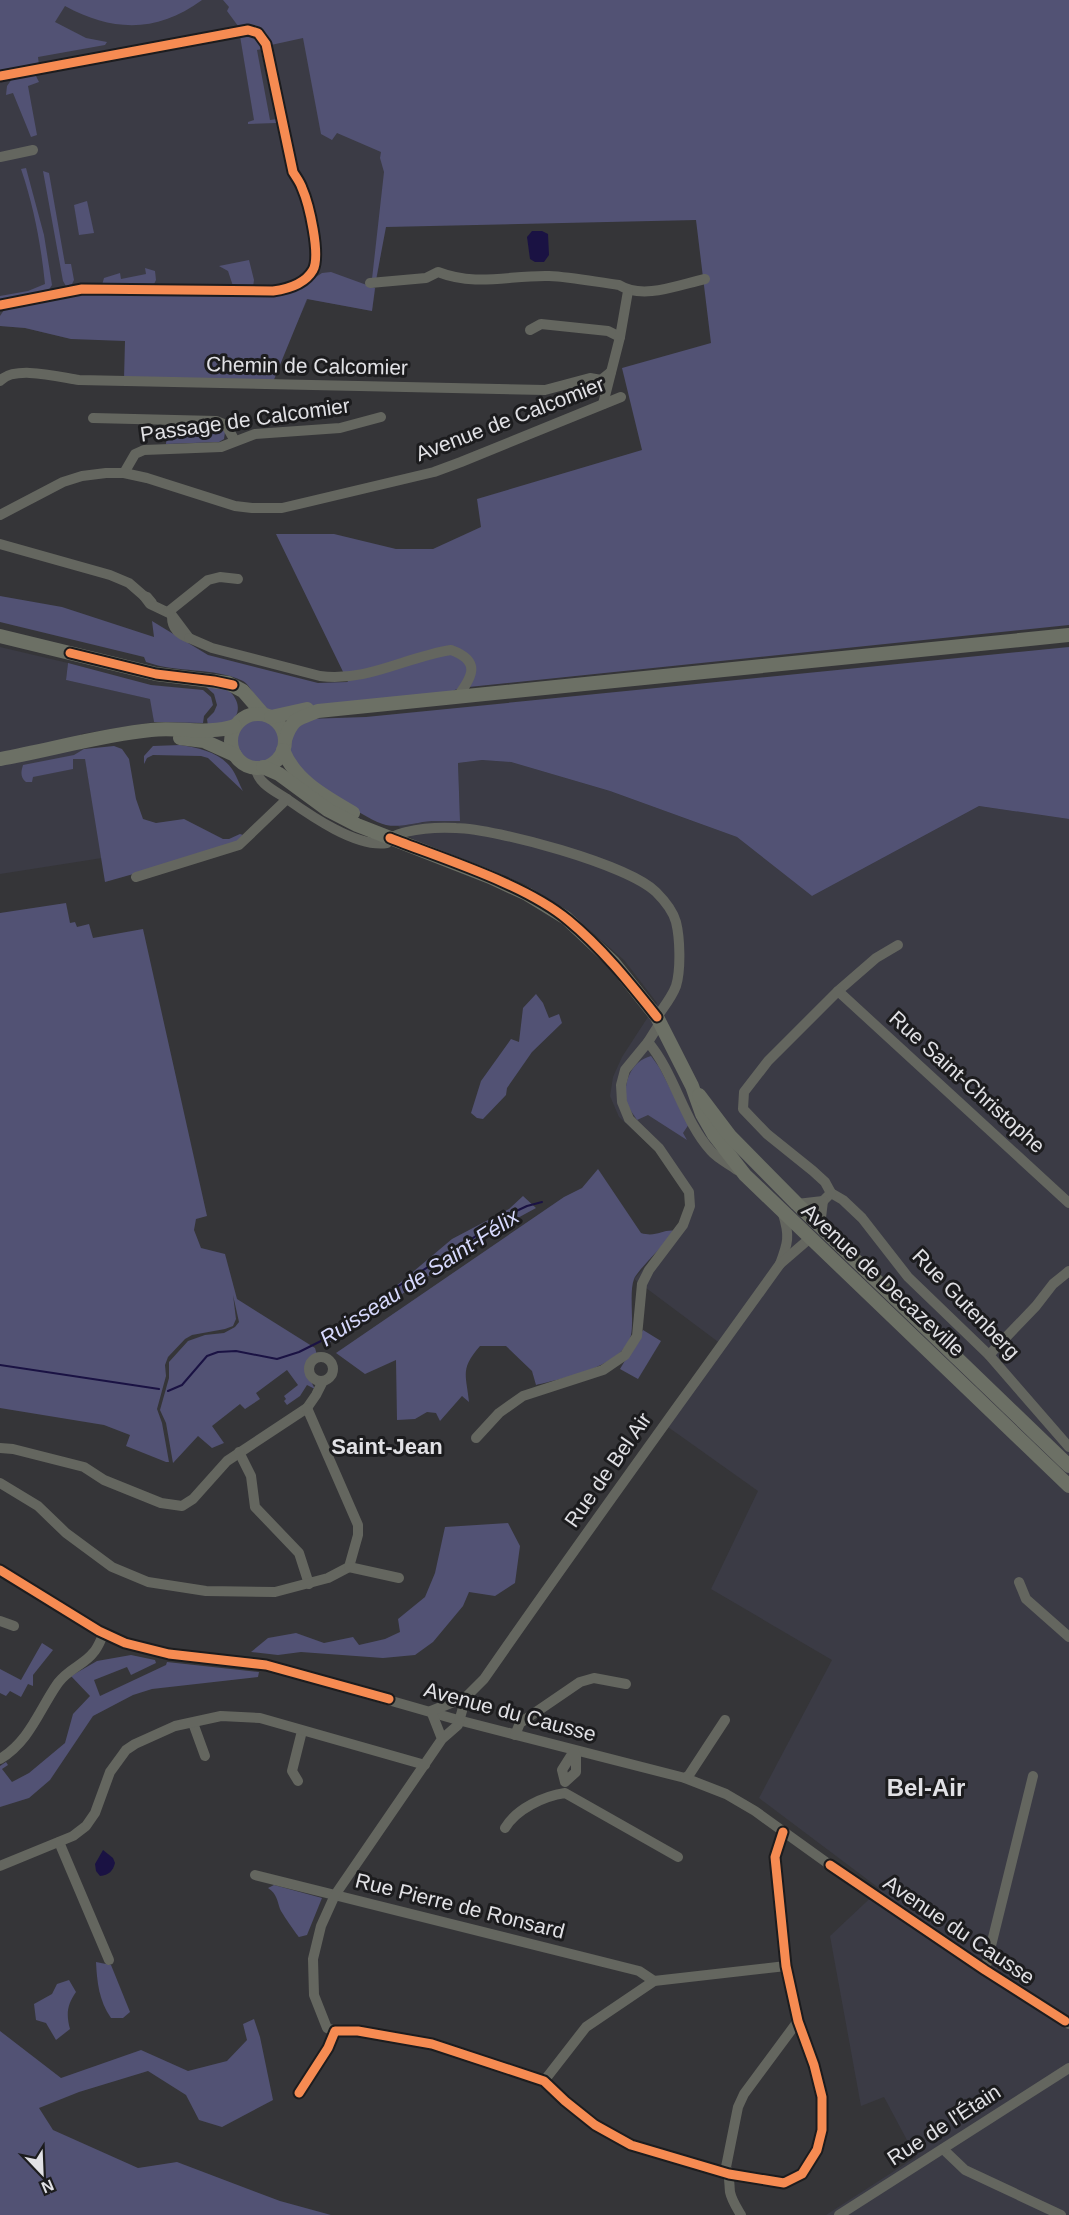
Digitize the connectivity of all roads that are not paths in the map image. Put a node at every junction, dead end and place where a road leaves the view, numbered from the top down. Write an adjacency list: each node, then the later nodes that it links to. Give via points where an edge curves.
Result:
1 (144, 49): 9 (street, via 248,30 263,37 293,172 303,189 310,219 316,261 312,272 294,286 273,291 82,289)
2 (126, 52): 3 (street)
3 (0, 76)
4 (33, 150): 5 (street)
5 (0, 157)
6 (705, 279): 8 (street, via 643,292)
7 (370, 283): 8 (street, via 426,278 438,272 455,279 494,281 549,276 619,285)
8 (628, 291): 11 (street)
9 (0, 305)
10 (530, 330): 11 (street, via 541,324)
11 (620, 337): 12 (street)
12 (611, 372): 13 (street, Chemin de Calcomier, via 601,380 590,378 545,390 79,380 19,372); 15 (street)
13 (0, 381)
14 (621, 397): 15 (street, Avenue de Calcomier)
15 (603, 404): 19 (street, Avenue de Calcomier, via 434,472 282,508 235,506)
16 (381, 417): 18 (street, Passage de Calcomier, via 340,428 255,434)
17 (93, 418): 18 (street, via 216,421 226,425)
18 (235, 441): 19 (street, Passage de Calcomier, via 221,447 144,450 135,454)
19 (124, 473): 20 (street, Avenue de Calcomier, via 82,476 63,482)
20 (0, 515)
21 (0, 544): 23 (street, via 110,575 129,583)
22 (238, 579): 23 (street, via 208,580)
23 (170, 615): 27 (street, via 180,635 212,648 320,676 361,676 451,650 466,658 472,670 471,679)
24 (1069, 635): 27 (main road)
25 (0, 636): 26 (main road, via 156,674)
26 (232, 685): 29 (main road); 30 (main road, via 239,697)
27 (458, 696): 28 (main road)
28 (318, 711): 29 (main road); 32 (main road, via 297,718 289,726)
29 (267, 715): 30 (main road, via 252,714); 32 (main road, via 281,727)
30 (238, 723): 31 (main road, via 213,731 153,730); 33 (main road, via 231,741)
31 (103, 739): 33 (main road, via 194,739); 34 (main road)
32 (284, 745): 35 (main road, via 275,761); 37 (main road, Avenue de Decazeville, via 297,775)
33 (235, 755): 35 (main road, via 245,765)
34 (0, 759)
35 (259, 767): 36 (street, via 256,774); 37 (main road, Avenue de Decazeville, via 279,774 328,810)
36 (287, 799): 37 (street, via 345,834 378,844 387,843); 38 (street, via 239,845)
37 (390, 838): 41 (main road, Avenue de Decazeville, via 527,894 566,918 613,962); 41 (street, via 422,829 457,828 493,834 568,851 636,878 654,890 676,921 679,961 676,986)
38 (136, 877)
39 (898, 945): 40 (street)
40 (838, 991): 45 (street, Rue Gutenberg, via 768,1061 744,1092 743,1109 825,1182); 46 (street, Rue Saint-Christophe)
41 (658, 1020): 42 (street); 43 (main road, Avenue de Decazeville)
42 (648, 1042): 44 (street, via 711,1152); 56 (street, via 625,1070 622,1102 629,1119 658,1148 688,1192 690,1206 683,1225 642,1284 637,1336 626,1355 603,1370 523,1396 499,1413)
43 (692, 1086): 44 (main road, Avenue de Decazeville, via 714,1135); 47 (main road, Avenue de Decazeville, via 730,1136)
44 (745, 1175): 48 (main road, Avenue de Decazeville)
45 (827, 1197): 47 (street); 49 (street); 53 (street, Rue Gutenberg, via 843,1200 862,1218 908,1277)
46 (1069, 1200)
47 (797, 1203): 49 (main road, Avenue de Decazeville)
48 (783, 1214): 50 (main road, Avenue de Decazeville); 51 (street, Rue de Bel Air, via 788,1242)
49 (820, 1226): 60 (main road, Avenue de Decazeville)
50 (809, 1239): 51 (street, Rue de Bel Air); 62 (main road, Avenue de Decazeville)
51 (780, 1264): 73 (street, Rue de Bel Air, via 484,1679)
52 (1069, 1271): 53 (street)
53 (989, 1355): 57 (street, Rue Gutenberg)
54 (323, 1381): 55 (street)
55 (307, 1408): 59 (street); 63 (street, via 358,1525)
56 (476, 1438)
57 (1069, 1447)
58 (0, 1448): 59 (street, via 84,1467 104,1480 182,1506)
59 (239, 1452): 67 (street, via 251,1476 255,1508 299,1553)
60 (1069, 1466)
61 (0, 1483): 67 (street, via 38,1506 112,1568 148,1582 206,1591 275,1592)
62 (1069, 1486)
63 (350, 1567): 65 (street); 67 (street)
64 (0, 1570): 70 (street, Avenue du Causse)
65 (399, 1578)
66 (1018, 1582): 71 (street, via 1026,1599)
67 (309, 1584)
68 (0, 1621): 69 (street)
69 (14, 1626)
70 (104, 1633): 74 (street, Avenue du Causse, via 125,1643 169,1654 266,1665); 83 (street, via 93,1653 59,1681 29,1734)
71 (1069, 1637)
72 (626, 1684): 79 (street, via 594,1678 580,1682 520,1723)
73 (466, 1697): 74 (street, Rue de Bel Air); 75 (street, Rue de Bel Air)
74 (431, 1712): 75 (street, Avenue du Causse); 80 (street)
75 (458, 1720): 79 (street, Avenue du Causse); 80 (street, via 458,1725)
76 (725, 1720): 86 (street)
77 (193, 1723): 78 (street, via 221,1716 260,1718); 82 (street); 91 (street, via 175,1726 126,1750 110,1772 86,1826)
78 (302, 1731): 84 (street); 87 (street, via 292,1771)
79 (515, 1735): 81 (street, Avenue du Causse)
80 (442, 1739): 84 (street)
81 (574, 1751): 86 (street, Avenue du Causse); 88 (street, via 562,1770)
82 (205, 1756)
83 (0, 1759)
84 (425, 1765): 95 (street)
85 (1033, 1776): 98 (street)
86 (685, 1778): 90 (street, Avenue du Causse, via 726,1794)
87 (298, 1781)
88 (565, 1787): 89 (street, via 511,1817); 92 (street)
89 (505, 1828)
90 (783, 1832): 97 (street, via 775,1857); 98 (street, Avenue du Causse)
91 (59, 1842): 93 (street); 96 (street)
92 (678, 1857)
93 (0, 1866)
94 (255, 1875): 95 (street, Rue Pierre de Ronsard)
95 (334, 1895): 99 (street, Rue Pierre de Ronsard, via 639,1971); 102 (street, via 313,1959 314,1995 327,2028)
96 (109, 1960)
97 (786, 1966): 99 (street); 100 (street)
98 (985, 1970): 101 (street, Avenue du Causse)
99 (654, 1981): 104 (street, via 586,2027)
100 (798, 2021): 107 (street, via 738,2107 726,2167); 107 (street, via 822,2097 822,2130 817,2150 802,2174 784,2183)
101 (1069, 2024)
102 (335, 2031): 104 (street, via 358,2031 432,2044); 105 (street)
103 (1069, 2068): 106 (street, Rue de l'Étain)
104 (544, 2081): 107 (street, via 595,2125 631,2145)
105 (299, 2093)
106 (943, 2149): 109 (street, Rue de l'Étain); 110 (street, via 965,2170)
107 (729, 2174): 108 (street, via 733,2203)
108 (741, 2215)
109 (839, 2215)
110 (1061, 2215)

